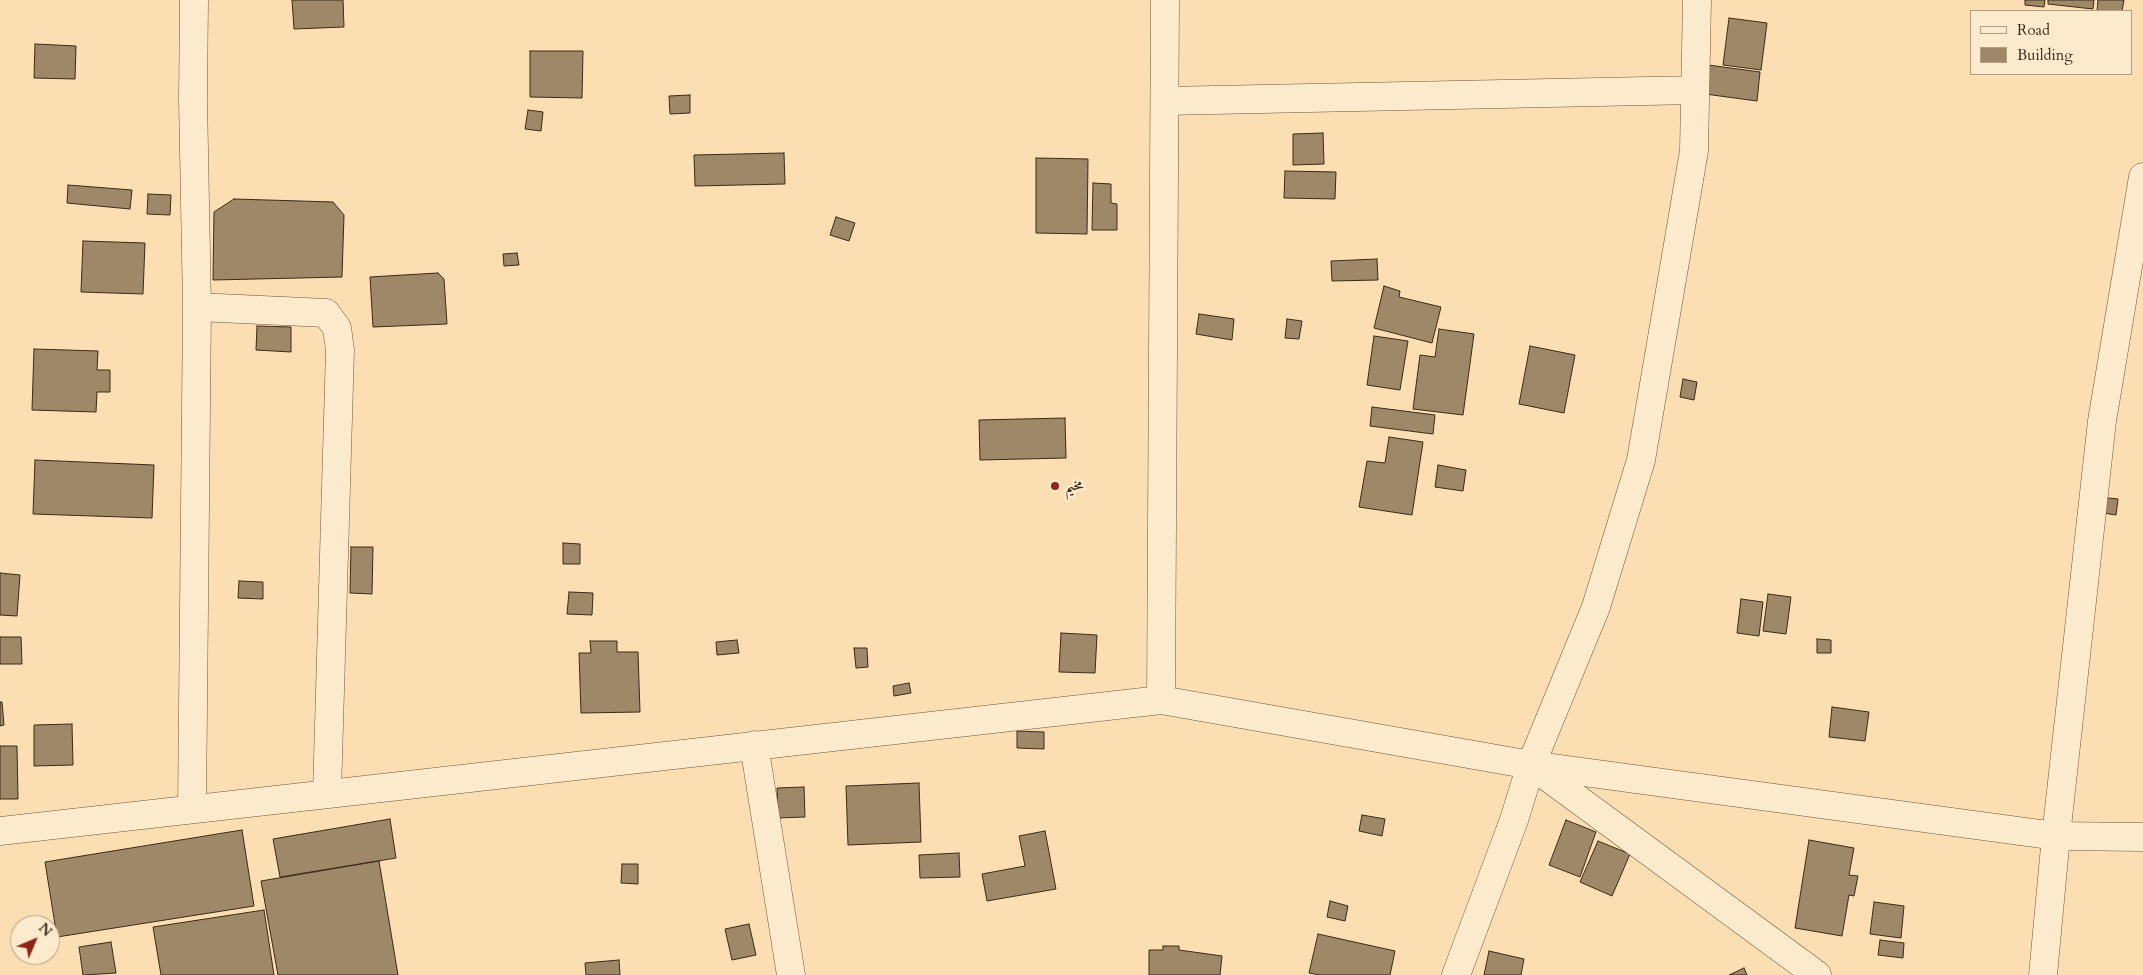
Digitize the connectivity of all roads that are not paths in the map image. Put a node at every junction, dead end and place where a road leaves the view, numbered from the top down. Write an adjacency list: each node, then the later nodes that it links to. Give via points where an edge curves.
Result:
1 (194, 0): 7 (street)
2 (1165, 0): 5 (street)
3 (1697, 0): 4 (street)
4 (1695, 90): 5 (street); 10 (street, via 1694,151 1641,460 1596,607)
5 (1166, 101): 8 (street)
6 (2143, 177): 14 (street, via 2102,421)
7 (197, 307): 11 (street, via 326,313 337,328 340,350); 12 (street)
8 (1161, 700): 9 (street); 10 (street)
9 (754, 745): 11 (street); 16 (street)
10 (1531, 765): 14 (street); 17 (street); 18 (street)
11 (327, 793): 12 (street)
12 (192, 808): 13 (street)
13 (0, 831)
14 (2056, 836): 15 (street); 19 (street)
15 (2143, 837)
16 (791, 975)
17 (1456, 975)
18 (1817, 975)
19 (2043, 975)

